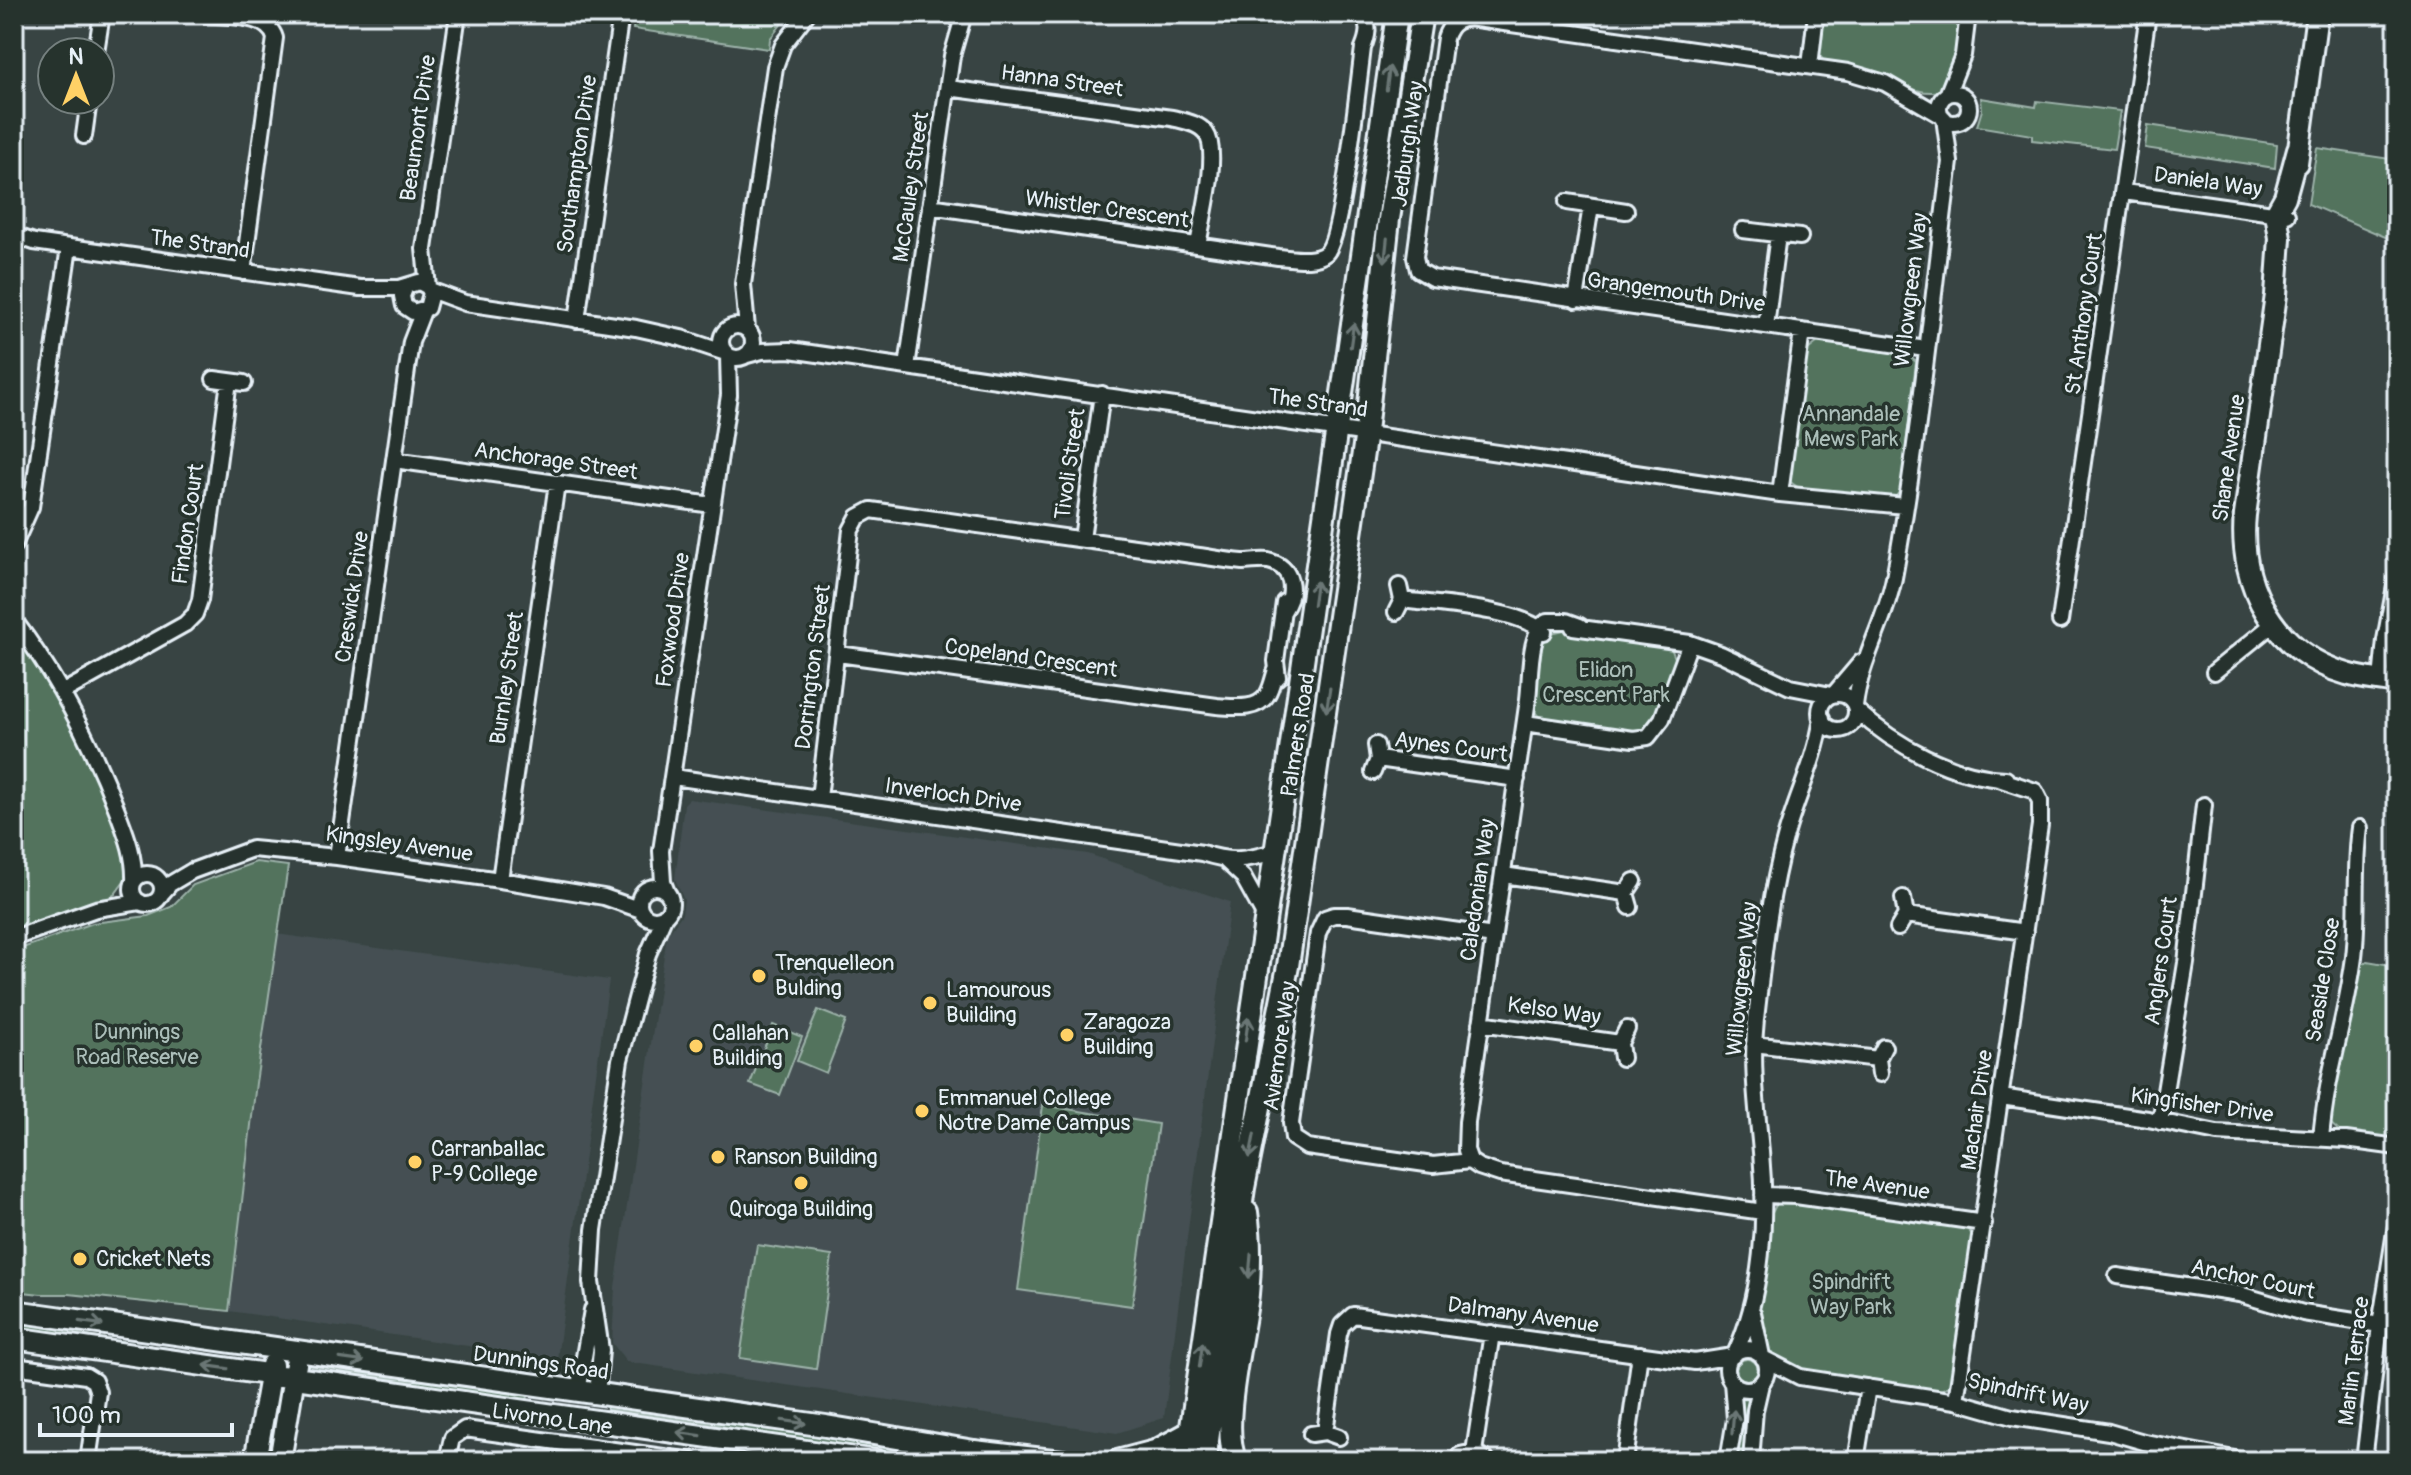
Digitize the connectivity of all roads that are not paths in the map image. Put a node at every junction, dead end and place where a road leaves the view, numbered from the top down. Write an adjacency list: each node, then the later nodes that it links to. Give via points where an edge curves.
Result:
1 (102, 14): 15 (street)
2 (206, 14): 42 (street, via 262,22 275,38)
3 (458, 14): 41 (street, Beaumont Drive)
4 (621, 14): 52 (street, Southampton Drive)
5 (807, 14): 44 (street, via 777,58)
6 (964, 14): 19 (street, McCauley Street)
7 (1353, 14): 16 (street, Whistler Crescent)
8 (1363, 14): 16 (street, Whistler Crescent, via 1368,28)
9 (1397, 14): 67 (main road, Palmers Road, one-way to 9)
10 (1422, 14): 68 (main road, Palmers Road, one-way to 68, via 1389,219)
11 (1816, 14): 18 (street)
12 (1968, 14): 17 (street, Willowgreen Way)
13 (2148, 14): 27 (street, St Anthony Court)
14 (2317, 14): 32 (main road, Shane Avenue, via 2296,191)
15 (99, 36)
16 (1363, 48): 39 (street, Whistler Crescent, via 1340,210 1342,244 1330,263 1309,268 1278,257)
17 (1963, 55): 21 (street, Willowgreen Way); 22 (street, Willowgreen Way)
18 (1810, 66): 20 (street, via 1860,75); 43 (street, Jedburgh Way, via 1476,19 1454,22 1445,38 1415,250)
19 (948, 88): 29 (street, McCauley Street); 39 (street, Hanna Street, via 1195,117 1210,124 1217,155)
20 (1902, 91): 21 (street); 24 (street)
21 (1945, 96): 22 (street, via 1959,94); 24 (street, via 1939,107)
22 (1967, 109): 24 (street, via 1954,123); 26 (street, Willowgreen Way)
23 (87, 116): 25 (street)
24 (1943, 117): 26 (street, Willowgreen Way)
25 (84, 136)
26 (1950, 162): 59 (street, Willowgreen Way)
27 (2124, 192): 32 (street, Daniela Way); 80 (street, St Anthony Court)
28 (1567, 202): 30 (street)
29 (930, 206): 39 (street, Whistler Crescent); 63 (street, McCauley Street)
30 (1591, 206): 31 (street); 48 (street)
31 (1626, 211)
32 (2281, 214): 81 (main road, Shane Avenue, via 2289,238 2276,295 2243,539 2253,589)
33 (1743, 230): 35 (street)
34 (14, 235): 37 (street, The Strand)
35 (1778, 235): 36 (street); 53 (street)
36 (1800, 237)
37 (34, 242): 38 (street, The Strand); 40 (street, The Strand)
38 (14, 243)
39 (1198, 245)
40 (69, 247): 42 (street, The Strand); 76 (street, via 33,494)
41 (424, 249): 45 (street, Beaumont Drive); 47 (street, Beaumont Drive)
42 (243, 272): 46 (street, The Strand)
43 (1421, 273): 48 (street, Grangemouth Drive)
44 (743, 284): 54 (street); 55 (street)
45 (408, 285): 46 (street, The Strand); 47 (street, via 419,282); 50 (street, via 402,296)
46 (360, 288): 50 (street, The Strand)
47 (429, 288): 49 (street); 51 (street, via 431,300)
48 (1576, 300): 53 (street, Grangemouth Drive)
49 (465, 303): 51 (street); 52 (street)
50 (406, 307): 51 (street, via 413,312); 58 (street, Creswick Drive)
51 (425, 309): 58 (street, Creswick Drive)
52 (577, 320): 57 (street)
53 (1766, 326): 56 (street, Grangemouth Drive)
54 (726, 330): 55 (street); 57 (street); 61 (street, via 721,344)
55 (748, 330): 60 (street, The Strand); 62 (street, via 753,345)
56 (1802, 331): 59 (street, Grangemouth Drive); 71 (street)
57 (681, 338): 61 (street)
58 (411, 342): 69 (street, Creswick Drive)
59 (1926, 349): 73 (street, Willowgreen Way)
60 (790, 350): 62 (street, The Strand); 63 (street, The Strand)
61 (727, 354): 62 (street); 66 (street, Foxwood Drive)
62 (746, 355): 66 (street, Foxwood Drive)
63 (907, 367): 65 (street, The Strand)
64 (214, 379): 89 (street, Findon Court, via 237,382 195,614)
65 (1102, 394): 67 (street, The Strand); 75 (street, Tivoli Street)
66 (729, 395): 72 (street, Foxwood Drive)
67 (1339, 429): 68 (street, The Strand); 105 (main road, Palmers Road, one-way to 67)
68 (1366, 432): 71 (street, The Strand); 139 (main road, Palmers Road, one-way to 139, via 1288,966)
69 (394, 460): 70 (street, Anchorage Street); 106 (street, Creswick Drive)
70 (557, 483): 72 (street, Anchorage Street); 111 (street, Burnley Street)
71 (1780, 494): 73 (street, The Strand)
72 (712, 505): 98 (street, Foxwood Drive)
73 (1905, 510): 85 (street, Willowgreen Way, via 1891,590)
74 (866, 516): 75 (street, Copeland Crescent, via 878,509); 84 (street, Dorrington Street, via 854,522)
75 (1082, 539): 84 (street, Copeland Crescent, via 1244,562 1275,574 1282,584 1284,610 1276,670 1261,702 1217,706)
76 (14, 545)
77 (2397, 575): 87 (street, via 2385,640)
78 (1399, 599): 82 (street, via 1510,616)
79 (14, 620): 89 (street)
80 (2060, 621)
81 (2273, 624): 86 (street); 87 (main road, Shane Avenue, via 2311,659 2347,674)
82 (1542, 630): 83 (street, via 1548,621 1557,620); 93 (street, Caledonian Way, via 1533,641)
83 (1690, 643): 88 (street); 93 (street, via 1662,719 1648,737)
84 (838, 654): 100 (street, Dorrington Street)
85 (1867, 656): 90 (street, Willowgreen Way); 91 (street, Willowgreen Way)
86 (2214, 672)
87 (2389, 682)
88 (1790, 687): 90 (street); 92 (street)
89 (63, 692): 104 (street, via 98,763)
90 (1832, 695): 91 (street, via 1845,695); 92 (street, via 1824,702)
91 (1856, 708): 94 (street, via 1854,720); 95 (street, Machair Drive)
92 (1822, 717): 94 (street, via 1833,728); 97 (street, Willowgreen Way)
93 (1525, 723): 99 (street, Caledonian Way)
94 (1845, 728): 95 (street, Machair Drive); 97 (street, Willowgreen Way)
95 (1882, 733): 126 (street, Machair Drive, via 1947,765 1999,779 2029,780 2040,792 2046,808)
96 (1376, 759): 99 (street, Aynes Court)
97 (1814, 760): 132 (street, Willowgreen Way, via 1780,860)
98 (673, 777): 100 (street, Inverloch Drive); 103 (street, Foxwood Drive)
99 (1517, 779): 110 (street, Caledonian Way)
100 (819, 798): 107 (street, Inverloch Drive)
101 (2204, 805): 135 (street, Anglers Court)
102 (2360, 828): 136 (street, Seaside Close, via 2353,958)
103 (661, 851): 113 (street, Foxwood Drive); 114 (street, Foxwood Drive)
104 (132, 852): 109 (street); 112 (street)
105 (1273, 852): 107 (street, Inverloch Drive); 123 (main road, Palmers Road)
106 (337, 857): 108 (street, Kingsley Avenue, via 252,849); 111 (street, Kingsley Avenue)
107 (1225, 860): 123 (street, via 1243,877)
108 (192, 871): 109 (street, Kingsley Avenue); 115 (street, Kingsley Avenue)
109 (152, 874): 112 (street); 115 (street, via 160,880)
110 (1503, 875): 116 (street); 127 (street, Caledonian Way)
111 (500, 880): 117 (street, Kingsley Avenue)
112 (133, 883): 119 (street, via 132,893); 120 (street)
113 (644, 891): 114 (street, via 656,887); 117 (street, Kingsley Avenue); 121 (street, Foxwood Drive)
114 (667, 892): 122 (street, Foxwood Drive, via 671,903)
115 (162, 893): 119 (street, via 153,903)
116 (1630, 893)
117 (604, 897): 121 (street, Kingsley Avenue)
118 (1903, 898): 124 (street)
119 (140, 902): 120 (street)
120 (96, 909): 128 (street)
121 (642, 912): 122 (street, via 653,919); 129 (street, Foxwood Drive)
122 (665, 915): 129 (street, Foxwood Drive)
123 (1264, 915): 166 (main road, Palmers Road, one-way to 123)
124 (1906, 915): 125 (street); 126 (street)
125 (1898, 928)
126 (2025, 932): 134 (street, Machair Drive)
127 (1494, 936): 130 (street, Caledonian Way); 138 (street, Aviemore Way, via 1347,915 1325,918 1318,933 1293,1109 1293,1138 1307,1147 1433,1165)
128 (14, 938)
129 (648, 954): 163 (street, Foxwood Drive, via 614,1089 592,1245)
130 (1481, 1023): 131 (street, Kelso Way); 138 (street, Caledonian Way, via 1461,1146)
131 (1623, 1043)
132 (1754, 1044): 133 (street); 140 (street, Willowgreen Way)
133 (1881, 1060)
134 (2001, 1097): 135 (street, Kingfisher Drive); 143 (street, Machair Drive)
135 (2160, 1122): 136 (street, Kingfisher Drive, via 2236,1135)
136 (2321, 1139): 137 (street, Kingfisher Drive)
137 (2397, 1147)
138 (1466, 1162): 141 (street, Aviemore Way, via 1500,1174)
139 (1244, 1188): 181 (main road, Palmers Road); 182 (main road, one-way to 182, via 1252,1248 1231,1417 1230,1449)
140 (1763, 1195): 141 (street, Willowgreen Way); 143 (street, The Avenue)
141 (1763, 1212): 145 (street, Willowgreen Way)
142 (2397, 1219): 147 (street, Marlin Terrace)
143 (1984, 1223): 164 (street, Machair Drive)
144 (2117, 1276): 147 (street, Anchor Court, via 2239,1294 2303,1313)
145 (1752, 1305): 153 (street, Willowgreen Way); 154 (street, Willowgreen Way)
146 (14, 1311): 150 (main road, Dunnings Road, one-way to 150)
147 (2380, 1325): 171 (street, Marlin Terrace)
148 (1492, 1333): 152 (street, Dalmany Avenue); 167 (street, Dalmany Avenue, via 1353,1315 1339,1334); 169 (street)
149 (14, 1338): 157 (main road, one-way to 149)
150 (275, 1349): 151 (main road, Dunnings Road); 157 (main road)
151 (298, 1352): 158 (main road); 163 (main road, Dunnings Road, one-way to 163)
152 (1640, 1354): 155 (street, Dalmany Avenue); 183 (street)
153 (1734, 1355): 154 (street, via 1751,1350); 155 (street, Dalmany Avenue); 160 (street, via 1727,1369)
154 (1762, 1357): 159 (street, Spindrift Way); 161 (street, via 1767,1367)
155 (1695, 1362): 160 (street, Dalmany Avenue)
156 (14, 1366): 172 (street, via 86,1376 95,1384)
157 (269, 1375): 158 (main road); 173 (main road)
158 (293, 1377): 165 (main road); 174 (main road)
159 (1800, 1377): 161 (street, Spindrift Way); 162 (street, Spindrift Way)
160 (1731, 1380): 161 (street, via 1744,1389); 184 (street, one-way to 160, via 1735,1419)
161 (1762, 1383): 185 (street)
162 (1868, 1387): 164 (street, Spindrift Way); 186 (street)
163 (588, 1394): 165 (main road); 170 (main road, Dunnings Road, one-way to 170)
164 (1956, 1401): 187 (street, Spindrift Way, via 2012,1417)
165 (582, 1418): 177 (main road, one-way to 165)
166 (1190, 1432): 179 (main road, via 1155,1451); 180 (main road, Palmers Road)
167 (1325, 1435)
168 (612, 1455): 175 (street, Livorno Lane, via 471,1429 454,1436); 176 (street, Livorno Lane)
169 (1474, 1456)
170 (1031, 1459): 178 (main road, Dunnings Road)
171 (2362, 1460)
172 (88, 1461)
173 (255, 1461)
174 (280, 1461)
175 (447, 1461)
176 (692, 1461)
177 (877, 1461)
178 (1062, 1461)
179 (1117, 1461)
180 (1186, 1461)
181 (1205, 1461)
182 (1236, 1461)
183 (1625, 1461)
184 (1728, 1461)
185 (1751, 1461)
186 (1856, 1461)
187 (2245, 1461)

